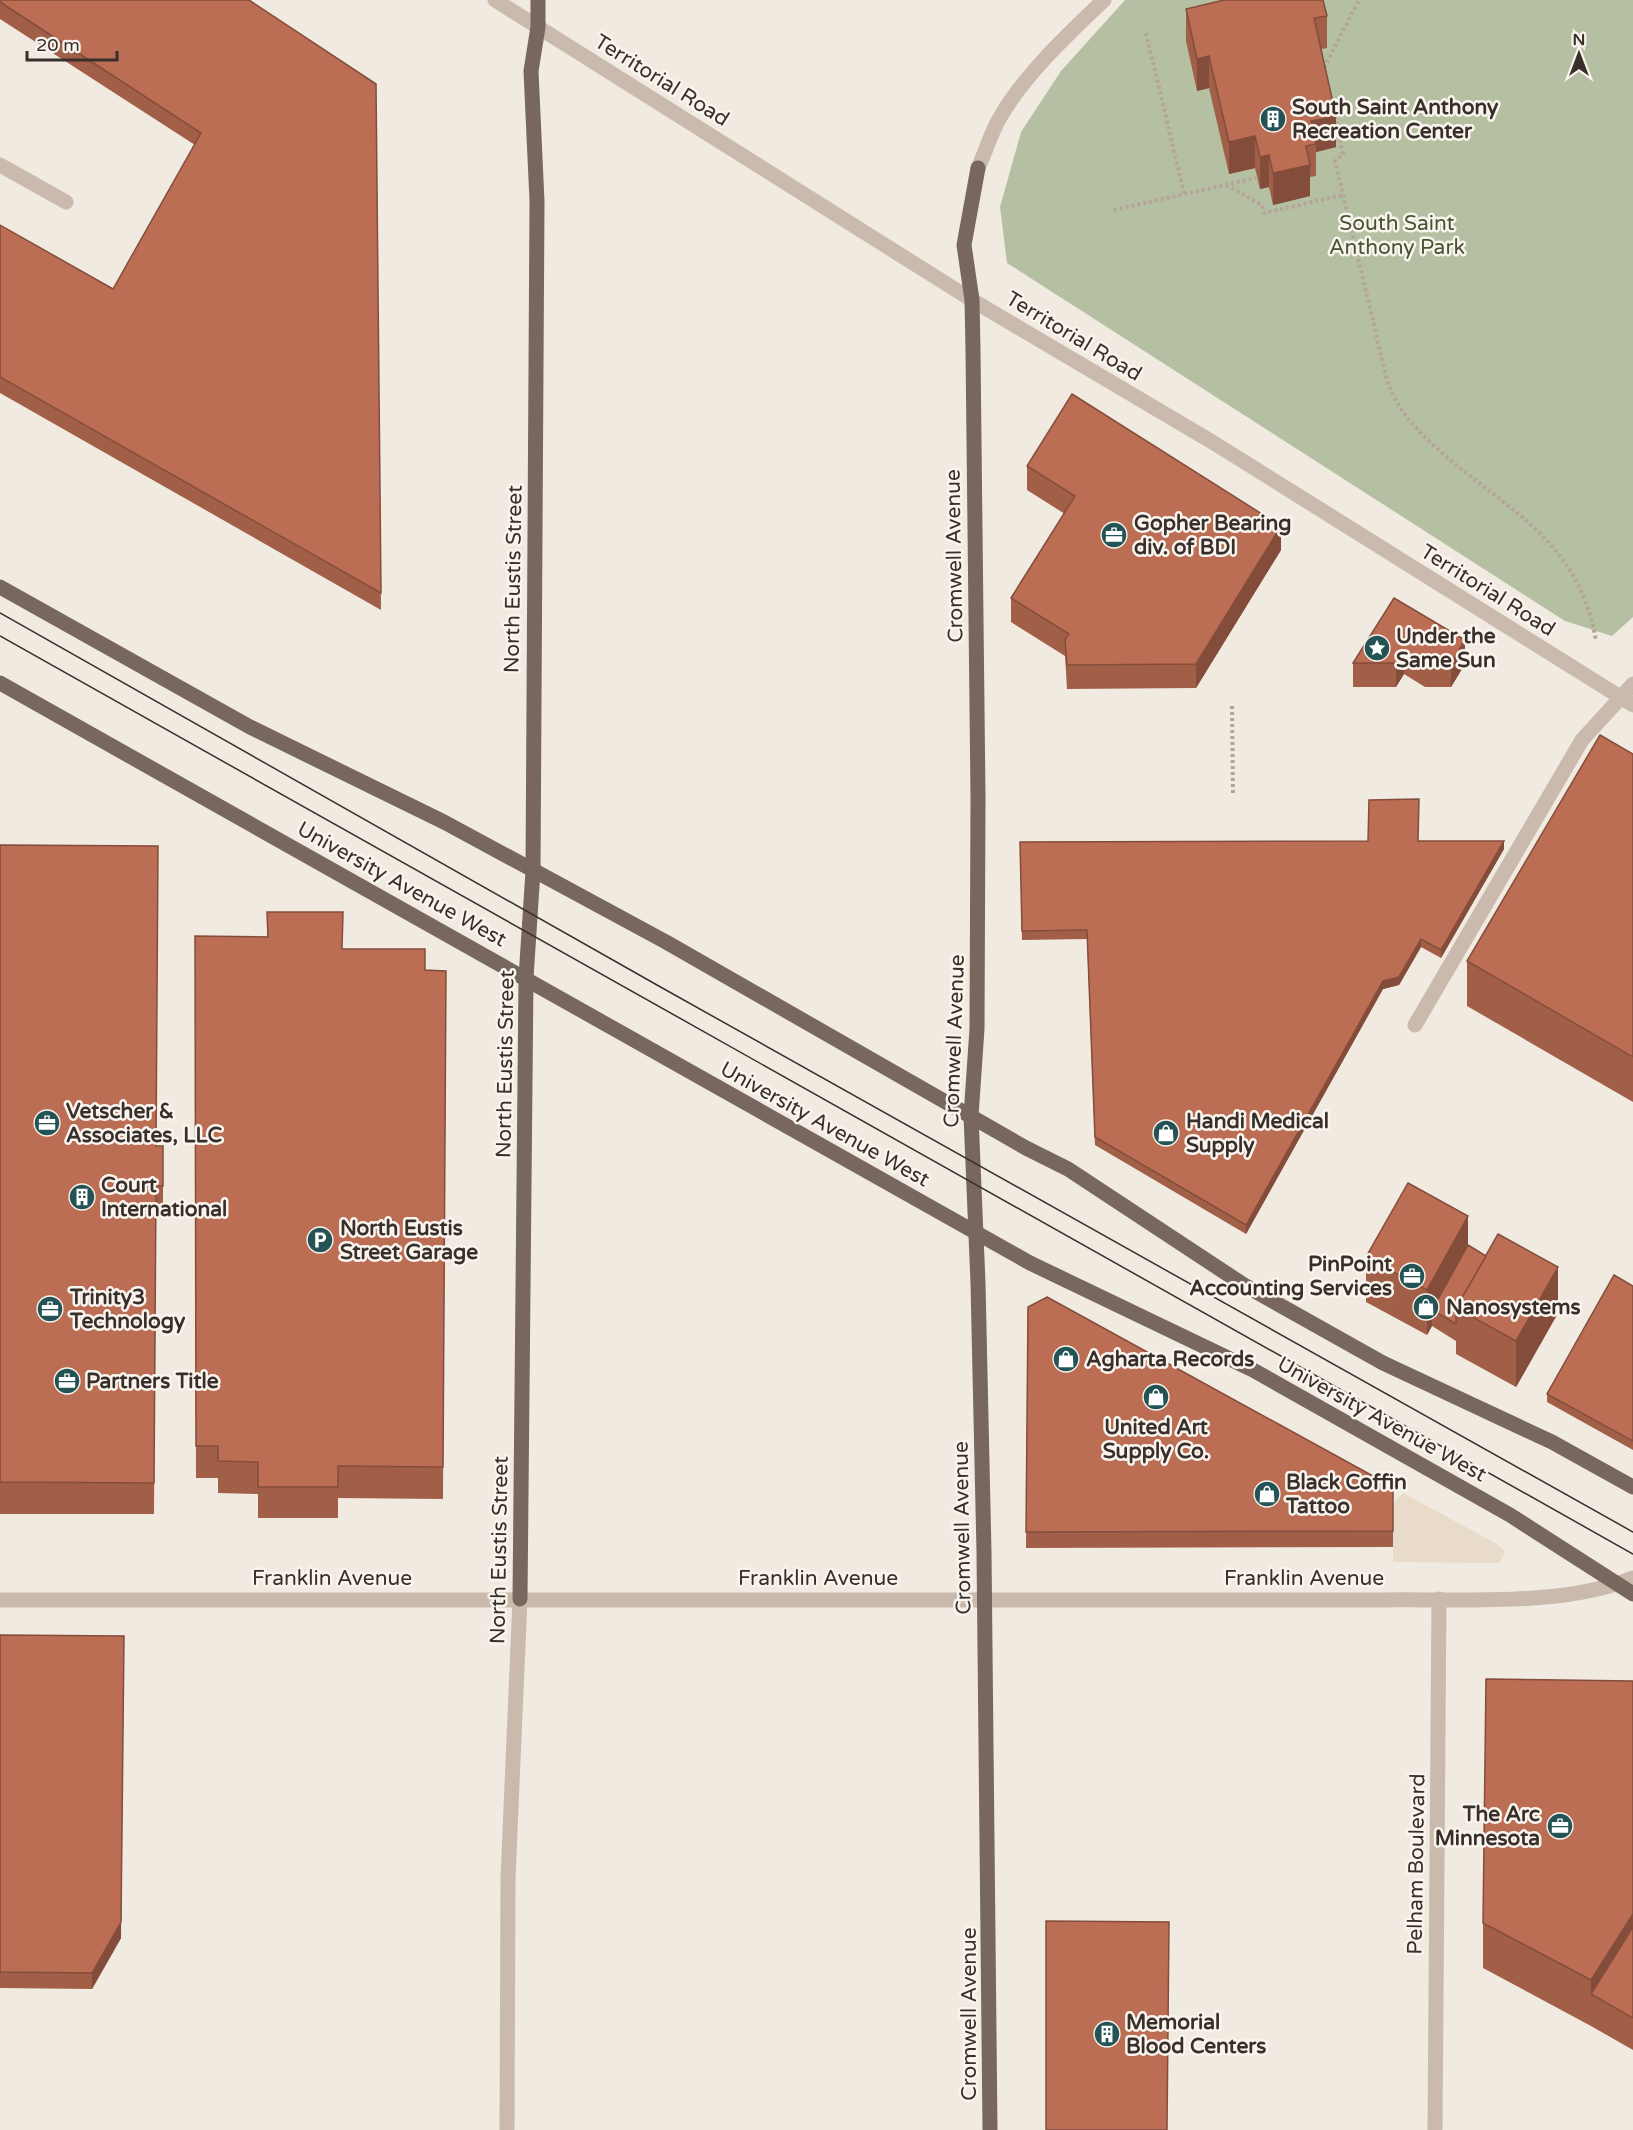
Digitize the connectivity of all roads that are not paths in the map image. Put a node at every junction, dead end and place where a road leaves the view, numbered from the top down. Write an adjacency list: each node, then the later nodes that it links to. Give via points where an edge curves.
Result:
1 (495, 0): 4 (street, Territorial Road)
2 (538, 0): 4 (main road, North Eustis Street)
3 (1104, 0): 6 (street, Cromwell Avenue, via 1066,35 1020,90 998,121)
4 (538, 27): 8 (street, Territorial Road); 13 (main road, North Eustis Street, via 531,71 537,201)
5 (0, 165): 7 (street)
6 (978, 168): 8 (main road, Cromwell Avenue, via 964,245)
7 (66, 202)
8 (972, 300): 12 (street, Territorial Road, via 1214,443); 16 (main road, Cromwell Avenue, via 978,797 977,1029)
9 (0, 587): 13 (main road, via 250,727 444,822)
10 (0, 683): 14 (main road, University Avenue West)
11 (1633, 684): 12 (street)
12 (1627, 701): 15 (street, via 1582,740)
13 (533, 871): 14 (main road, North Eustis Street); 16 (main road)
14 (526, 978): 17 (main road, University Avenue West); 22 (main road, North Eustis Street)
15 (1415, 1025)
16 (971, 1116): 17 (main road, Cromwell Avenue); 18 (main road, via 1068,1169 1244,1285 1383,1363 1552,1442)
17 (975, 1230): 20 (main road, University Avenue West, via 1030,1263 1263,1376 1510,1515); 23 (main road, Cromwell Avenue)
18 (1633, 1487)
19 (1633, 1578): 20 (street, Franklin Avenue)
20 (1617, 1584): 21 (main road, University Avenue West); 24 (street, Franklin Avenue, via 1564,1596)
21 (1633, 1594)
22 (520, 1599): 23 (street, Franklin Avenue); 25 (street, Franklin Avenue); 26 (street, North Eustis Street, via 508,1878)
23 (985, 1599): 24 (street, Franklin Avenue); 27 (main road, Cromwell Avenue)
24 (1439, 1599): 28 (street, Pelham Boulevard)
25 (0, 1600)
26 (507, 2130)
27 (990, 2130)
28 (1435, 2130)

